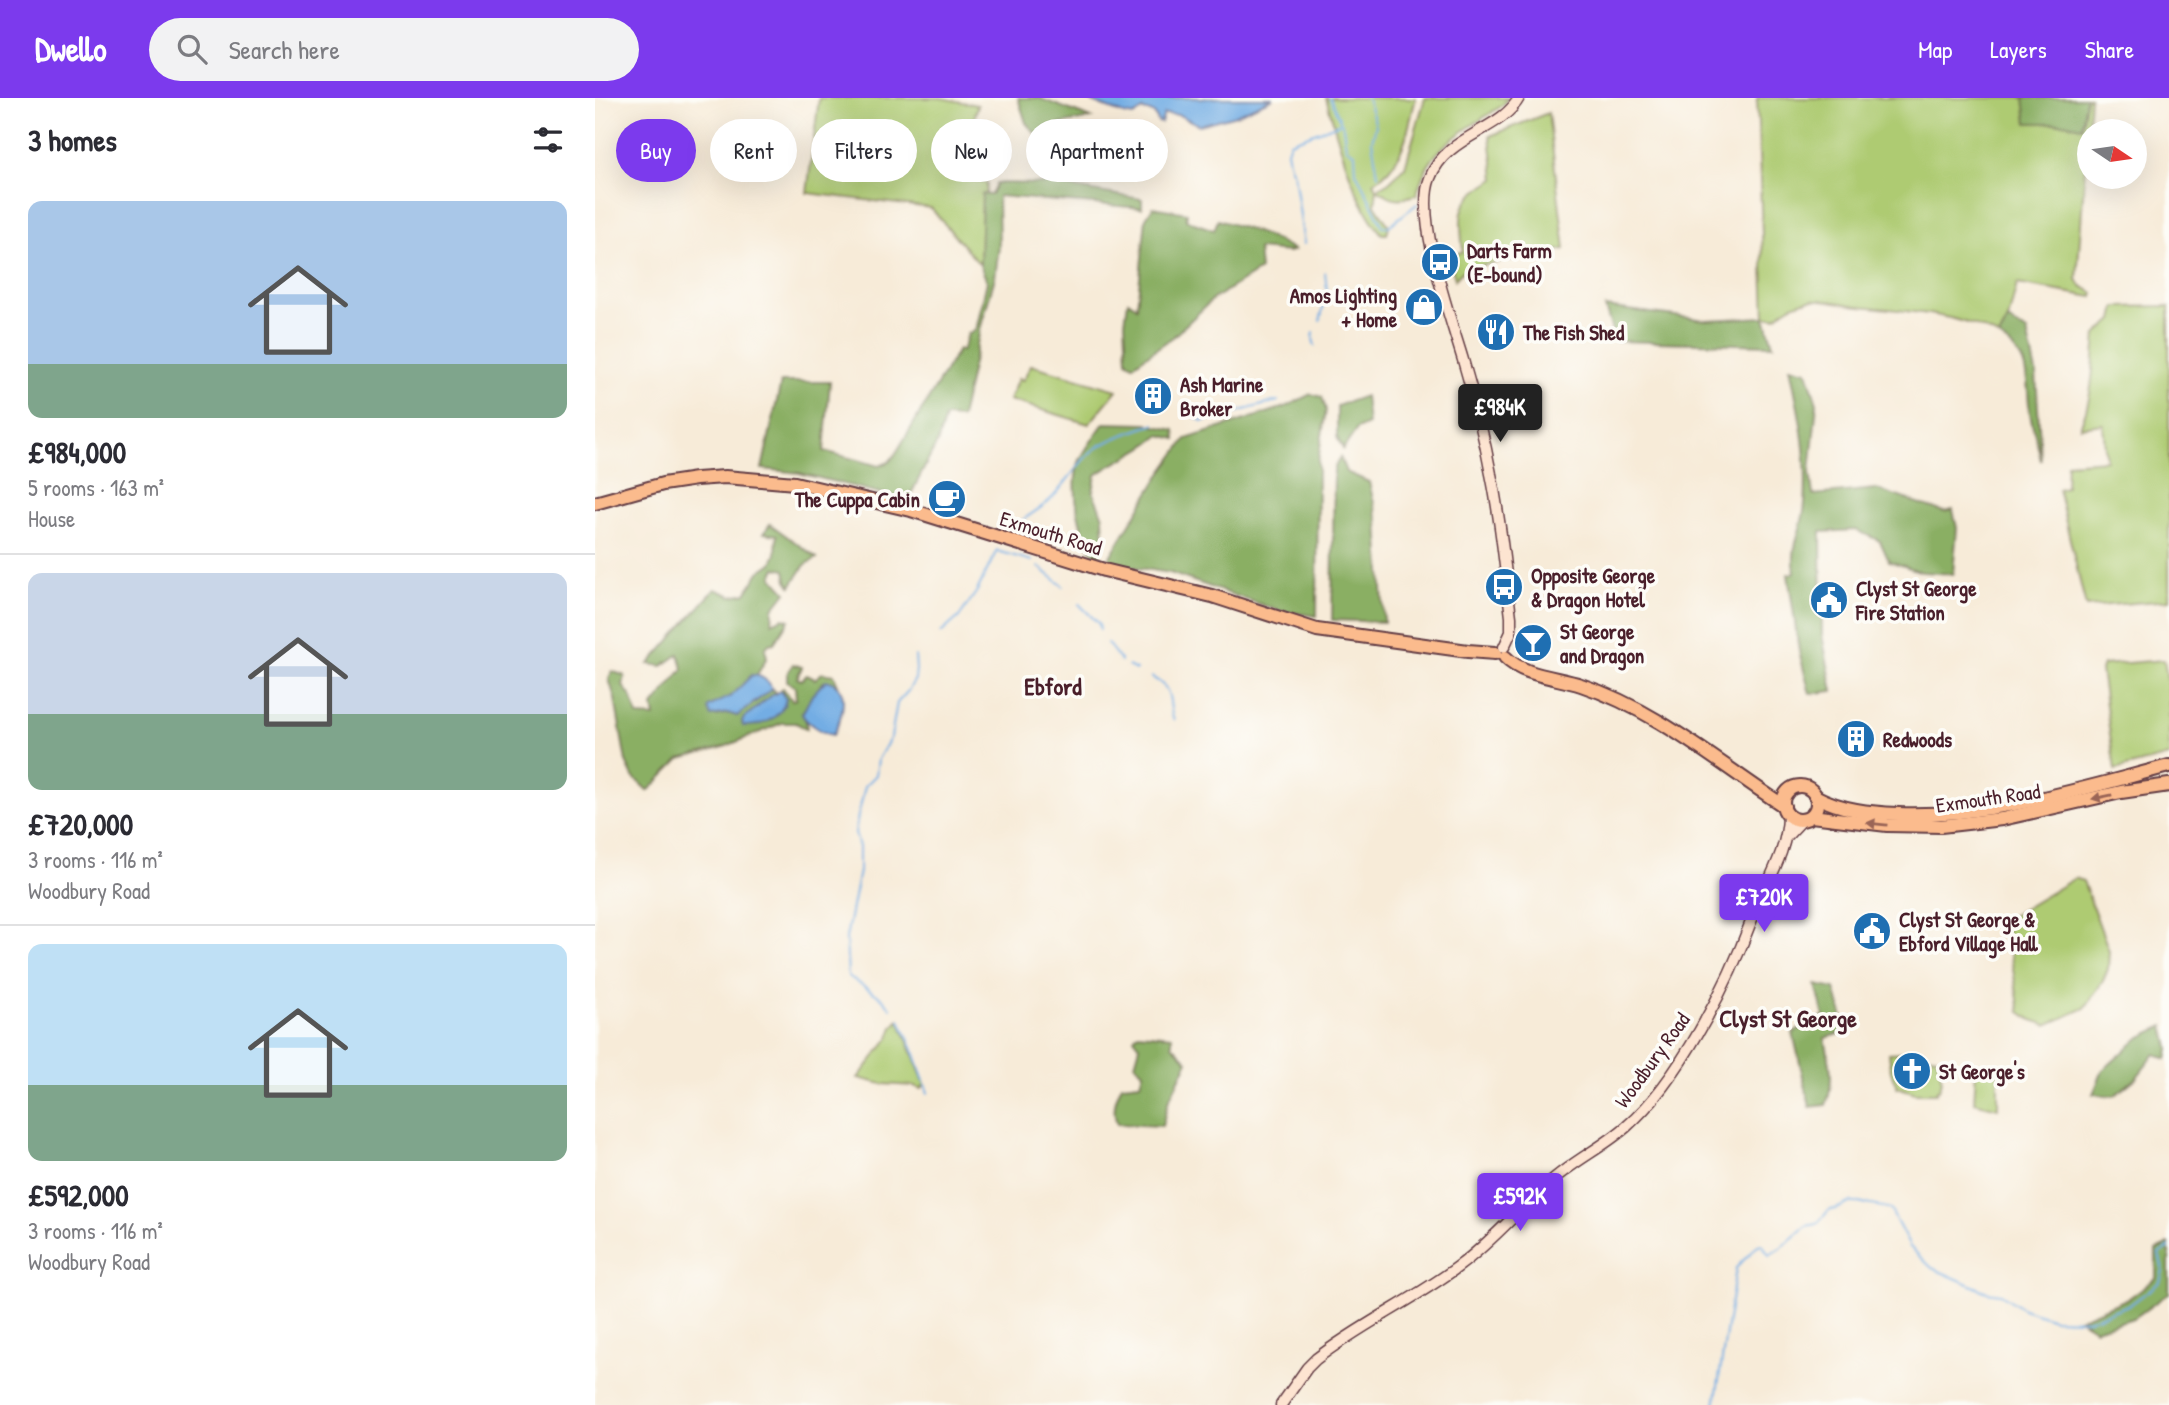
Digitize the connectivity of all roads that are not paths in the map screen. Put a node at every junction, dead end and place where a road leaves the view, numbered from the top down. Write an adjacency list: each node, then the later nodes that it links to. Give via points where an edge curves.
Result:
1 (1519, 98): 3 (main road, via 1509,111 1444,155 1427,188 1435,262 1493,485 1511,617)
2 (595, 503): 3 (highway, Exmouth Road, via 696,479 795,483 911,510 1317,630)
3 (1501, 652): 6 (highway, Exmouth Road, via 1520,667 1630,704)
4 (2169, 766): 8 (highway, Exmouth Road, via 1972,812 1871,812)
5 (2169, 785): 10 (highway, Exmouth Road, one-way to 10, via 2003,819 1941,826)
6 (1758, 787): 7 (highway); 9 (highway, Exmouth Road)
7 (1790, 790): 8 (highway, via 1804,787); 9 (highway)
8 (1815, 796): 10 (highway, via 1817,807)
9 (1786, 810): 10 (highway, via 1795,819); 11 (main road)
10 (1807, 818): 11 (main road)
11 (1787, 836): 12 (main road, Woodbury Road, via 1723,988 1688,1049 1642,1111 1553,1179 1459,1266 1316,1359)
12 (1281, 1405)

